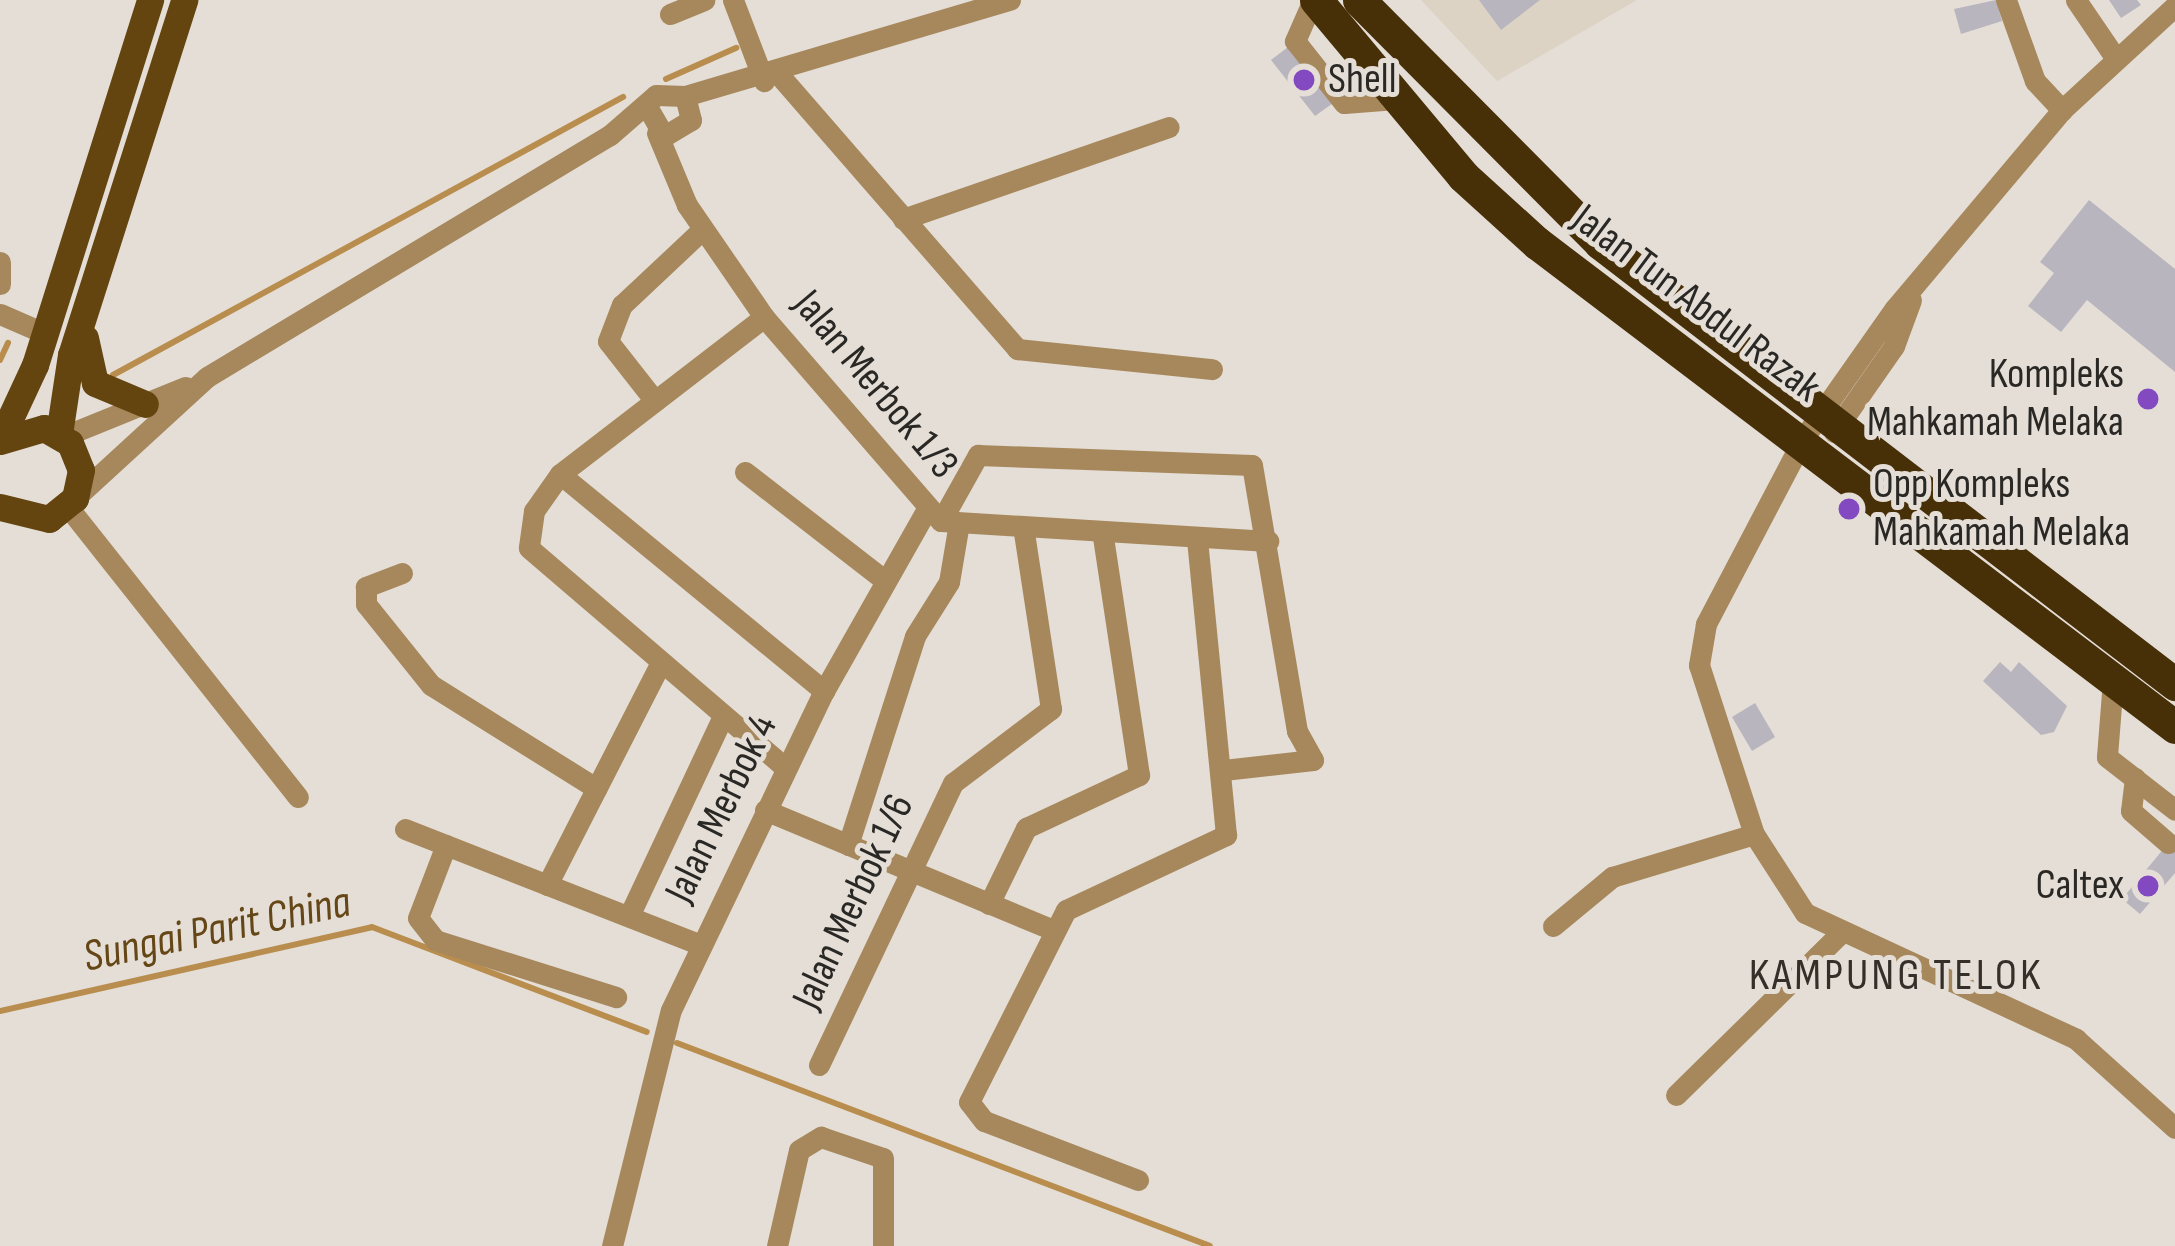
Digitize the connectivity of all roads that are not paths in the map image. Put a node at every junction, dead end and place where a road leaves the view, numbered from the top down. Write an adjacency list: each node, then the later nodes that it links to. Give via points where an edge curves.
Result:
1 (150, 0): 28 (main road)
2 (184, 0): 25 (main road)
3 (704, 0): 11 (street)
4 (734, 0): 14 (street)
5 (1010, 0): 14 (street)
6 (1315, 0): 34 (highway, Jalan Tun Abdul Razak, via 1396,99 1538,243)
7 (2006, 0): 15 (street, via 2035,81)
8 (2076, 0): 12 (street)
9 (1360, 2): 34 (highway, Jalan Tun Abdul Razak, via 1538,190)
10 (2173, 12): 12 (street)
11 (670, 14)
12 (2114, 56): 15 (street)
13 (644, 73): 17 (street, Jalan Merbok 1/3)
14 (772, 78): 16 (street); 20 (street)
15 (2062, 110): 23 (street)
16 (689, 112): 17 (street); 17 (street); 19 (street)
17 (653, 116): 19 (street, Jalan Merbok 1/3); 30 (street)
18 (1168, 127): 20 (street)
19 (686, 205): 21 (street, Jalan Merbok 1/3)
20 (903, 219): 29 (street, via 1017,349)
21 (702, 230): 27 (street, Jalan Merbok 1/3); 31 (street, via 622,305 608,340)
22 (0, 262): 24 (street)
23 (1917, 282): 34 (street); 34 (street, via 1894,346)
24 (0, 284)
25 (88, 304): 32 (main road, via 87,370 107,396); 33 (main road)
26 (0, 314): 28 (street)
27 (764, 316): 31 (street); 40 (street, Jalan Merbok 1/3)
28 (46, 334): 35 (main road)
29 (1212, 369)
30 (208, 377): 32 (street); 39 (street)
31 (655, 400): 37 (street)
32 (145, 404): 33 (street)
33 (60, 436): 35 (main road, via 28,427); 39 (main road, via 81,470)
34 (1816, 439): 49 (highway, Jalan Tun Abdul Razak); 50 (highway, Jalan Tun Abdul Razak); 62 (street, via 1706,624 1699,665)
35 (0, 441)
36 (745, 472): 47 (street)
37 (560, 474): 48 (street, via 534,511 530,548); 51 (street)
38 (0, 507): 39 (main road)
39 (64, 508): 43 (main road); 58 (street)
40 (942, 520): 41 (street, Jalan Merbok 1/3); 45 (street, via 978,455 1252,465); 47 (street, Jalan Merbok 4); 65 (street, via 949,582 915,636)
41 (1024, 533): 42 (street, Jalan Merbok 1/3); 66 (street, Jalan Merbok 1/6, via 1051,709 953,783)
42 (1103, 536): 44 (street, Jalan Merbok 1/3); 68 (street, via 1138,775 1026,828)
43 (0, 538)
44 (1197, 539): 45 (street, Jalan Merbok 1/3); 55 (street)
45 (1268, 541): 55 (street, via 1297,731 1313,760)
46 (402, 573): 57 (street, via 366,587 367,604 431,685)
47 (883, 579): 51 (street, Jalan Merbok 4)
48 (659, 666): 52 (street); 57 (street)
49 (2113, 680): 53 (highway, Jalan Tun Abdul Razak); 56 (street, via 2107,757)
50 (2175, 684)
51 (824, 691): 54 (street, Jalan Merbok 4)
52 (722, 718): 54 (street); 69 (street)
53 (2175, 727)
54 (786, 768): 60 (street, Jalan Merbok 4)
55 (1224, 770): 71 (street, via 1226,835 1076,901)
56 (2134, 778): 59 (street); 63 (street, via 2131,811)
57 (596, 788): 67 (street)
58 (298, 797)
59 (2175, 810)
60 (765, 811): 65 (street); 73 (street, Jalan Merbok 4)
61 (405, 830): 64 (street)
62 (1754, 833): 70 (street, via 1612,877); 72 (street, via 1791,898)
63 (2168, 843)
64 (446, 845): 67 (street); 74 (street, via 418,918 435,940)
65 (848, 845): 66 (street)
66 (911, 872): 68 (street); 75 (street, Jalan Merbok 1/6)
67 (547, 885): 69 (street)
68 (989, 904): 71 (street)
69 (628, 916): 73 (street)
70 (1553, 926)
71 (1055, 932): 78 (street, via 971,1110)
72 (1841, 933): 76 (street); 77 (street, via 2076,1039)
73 (699, 944): 79 (street, Jalan Merbok 4)
74 (616, 997)
75 (819, 1065)
76 (1676, 1095)
77 (2175, 1128)
78 (1138, 1180)
79 (612, 1246)
80 (777, 1246): 81 (street, via 799,1150 821,1137 883,1158)
81 (884, 1246)

